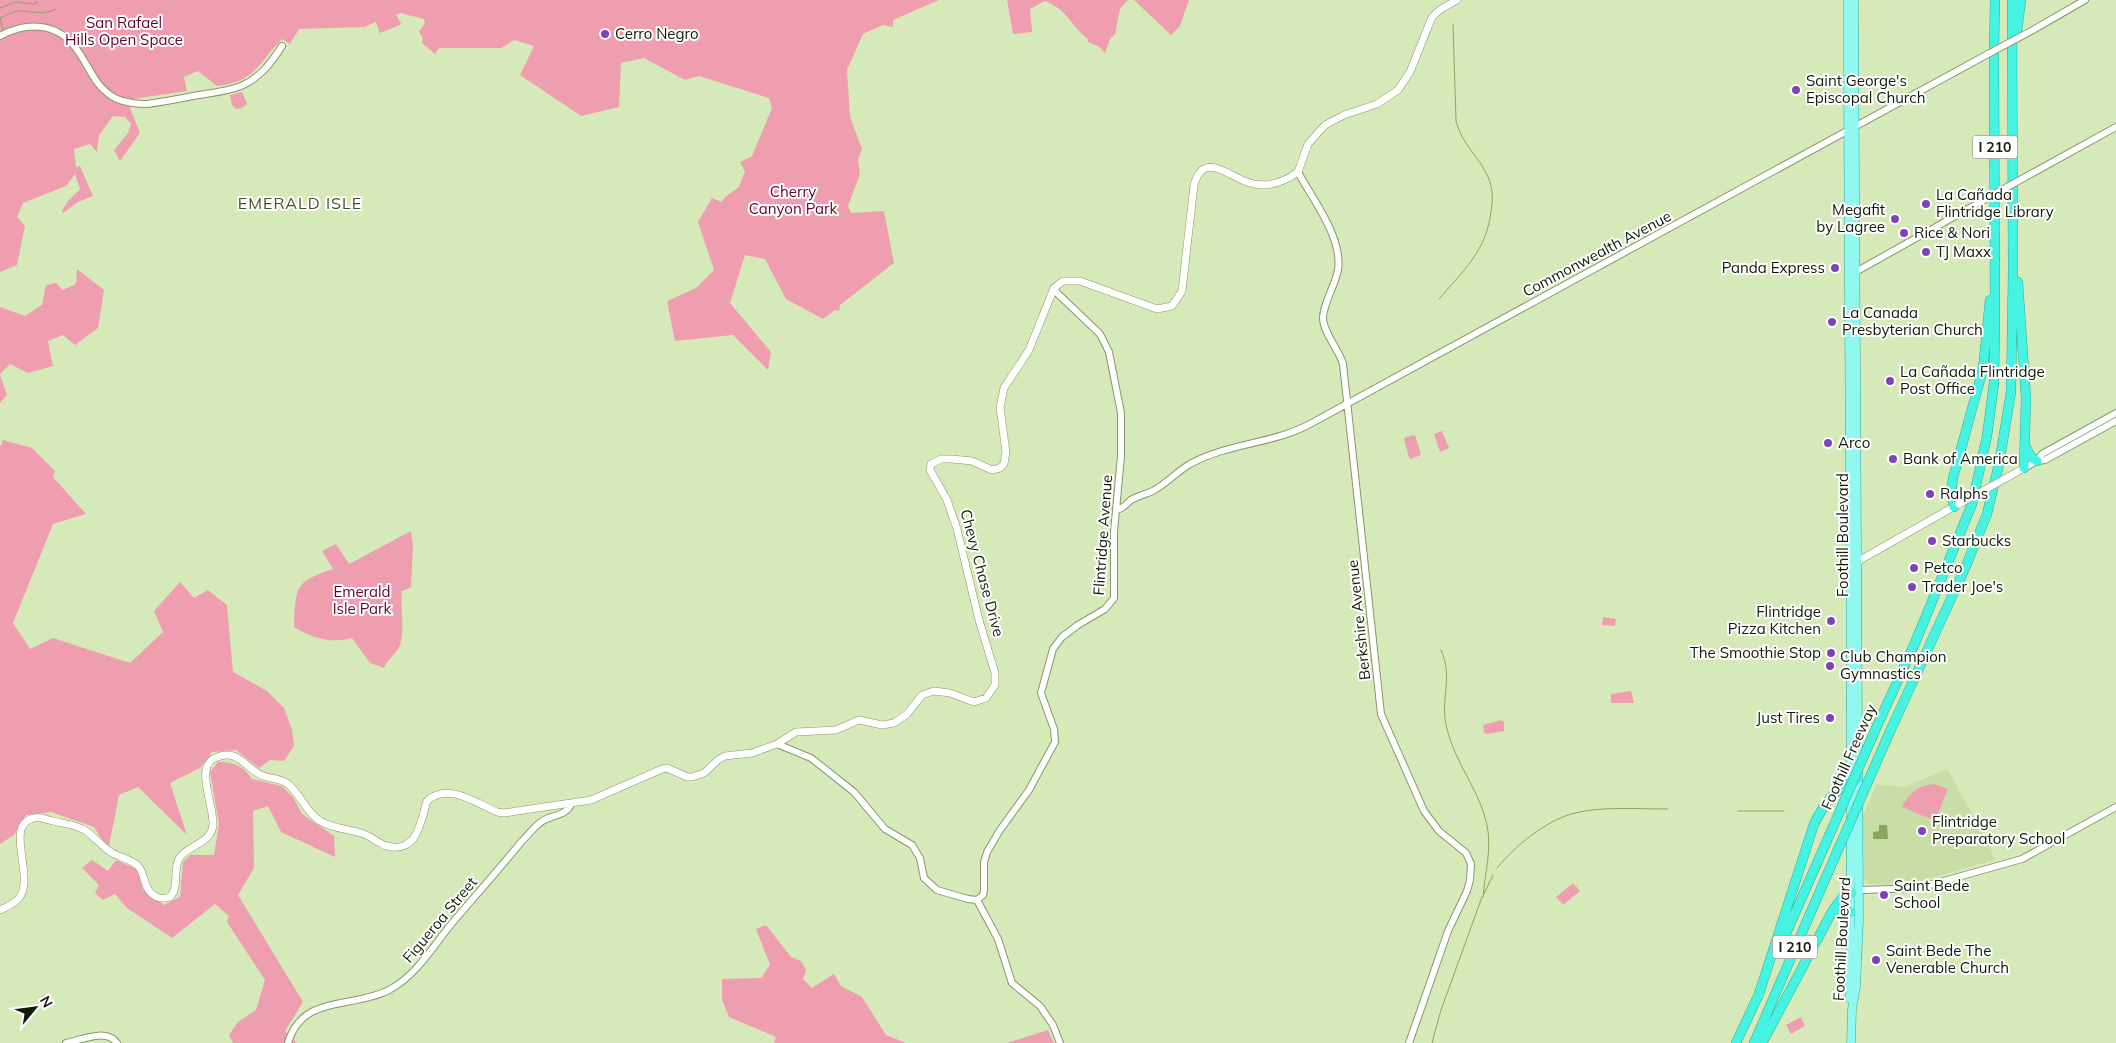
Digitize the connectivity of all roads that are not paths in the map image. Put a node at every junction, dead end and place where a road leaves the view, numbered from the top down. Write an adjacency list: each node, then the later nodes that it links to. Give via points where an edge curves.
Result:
1 (1848, 0): 14 (main road, Foothill Boulevard)
2 (1854, 0): 14 (main road, Foothill Boulevard)
3 (1990, 0): 11 (highway)
4 (1995, 0): 11 (highway, Foothill Freeway / I 210)
5 (2012, 0): 12 (highway, Foothill Freeway / I 210)
6 (2021, 0): 12 (highway)
7 (2085, 0): 11 (street, Commonwealth Avenue, bridge)
8 (1453, 1): 15 (main road, via 1429,22 1410,72 1398,90 1377,104 1325,125 1308,144)
9 (0, 36): 10 (street, via 16,28 30,26 42,26 60,34 75,47 100,87 117,99 147,104 240,87 265,70)
10 (282, 46)
11 (1991, 52): 14 (street, Commonwealth Avenue); 17 (highway, Foothill Freeway / I 210)
12 (2014, 61): 16 (highway, Foothill Freeway / I 210)
13 (2116, 127): 18 (street, bridge)
14 (1851, 129): 18 (main road, Foothill Boulevard); 20 (street, Commonwealth Avenue)
15 (1298, 172): 19 (main road, via 1266,185 1248,182 1218,168 1199,172 1194,185 1182,291 1170,308 1157,309 1080,281 1063,281); 20 (street, Berkshire Avenue, via 1337,248 1338,271 1323,321 1342,360)
16 (2013, 204): 23 (highway, via 2026,398); 48 (highway, Foothill Freeway / I 210, bridge, via 2011,392 1987,514)
17 (1994, 245): 26 (highway, via 1983,369 1953,478 1952,494); 40 (highway, Foothill Freeway / I 210, bridge, via 1994,383 1987,436 1972,504 1915,643)
18 (1852, 274): 28 (main road, Foothill Boulevard)
19 (1054, 288): 27 (street, Flintridge Avenue, via 1100,334 1109,352 1121,414); 29 (main road, Chevy Chase Drive, via 1029,350 1004,388 1000,408 1006,452 1004,464 992,470 972,461 941,459 930,466 947,500 966,562 995,673 995,685 990,694 981,702 974,702 934,691 922,696 907,714 894,723 882,725 859,720 836,730 803,730)
20 (1348, 404): 27 (street, Commonwealth Avenue, via 1302,429 1215,453 1192,463 1156,490); 46 (street, Berkshire Avenue, via 1382,714 1428,817 1439,831 1466,853 1471,864 1467,891 1448,932)
21 (2116, 413): 24 (street, via 2042,454)
22 (2116, 421): 24 (street)
23 (2024, 445): 24 (highway); 25 (highway)
24 (2038, 461): 25 (street)
25 (2024, 468): 26 (main road, bridge)
26 (1957, 505): 28 (main road)
27 (1116, 510): 36 (street, Flintridge Avenue, via 1114,598 1105,610 1062,637 1053,649 1042,693 1055,742 1029,790 987,852 984,890)
28 (1854, 563): 32 (main road, Foothill Boulevard)
29 (787, 737): 30 (main road, Chevy Chase Drive); 31 (street)
30 (777, 744): 31 (street); 33 (main road, Chevy Chase Drive, via 752,753 725,756 704,773 692,777 662,769 600,796)
31 (788, 750): 36 (street, via 811,758 836,777 862,800 885,829 912,845 920,858 924,878 937,890)
32 (1854, 780): 35 (main road, Foothill Boulevard); 40 (highway, via 1832,796 1814,824)
33 (571, 803): 37 (main road, Chevy Chase Drive, via 504,813 455,794 432,796 427,801 420,830 404,845 391,846 364,834 321,822 286,782 260,775 238,757 220,756 209,763 205,771 213,828 201,843 186,851 177,861 174,891 170,897 153,895 138,866 102,846 85,830 38,817 24,823 20,834 25,876 22,893 14,903); 44 (street, Figueroa Street, via 570,808 546,818 530,832 415,970 388,990 308,1013 294,1027)
34 (2116, 807): 35 (street, via 2022,859 1919,888)
35 (1855, 892): 38 (highway, via 1842,898); 39 (main road, Foothill Boulevard); 41 (main road, Foothill Boulevard, via 1856,986)
36 (977, 900): 45 (street, via 998,939 1012,983 1040,1006)
37 (0, 910)
38 (1833, 910): 39 (highway, via 1843,908); 49 (highway)
39 (1851, 912): 41 (main road, Foothill Boulevard)
40 (1758, 997): 47 (highway, Foothill Freeway / I 210)
41 (1852, 1009): 50 (main road, Foothill Boulevard)
42 (66, 1043): 43 (street, via 105,1035 113,1037)
43 (117, 1043)
44 (288, 1043)
45 (1060, 1043)
46 (1410, 1043)
47 (1736, 1043)
48 (1754, 1043)
49 (1762, 1043)
50 (1851, 1043)

